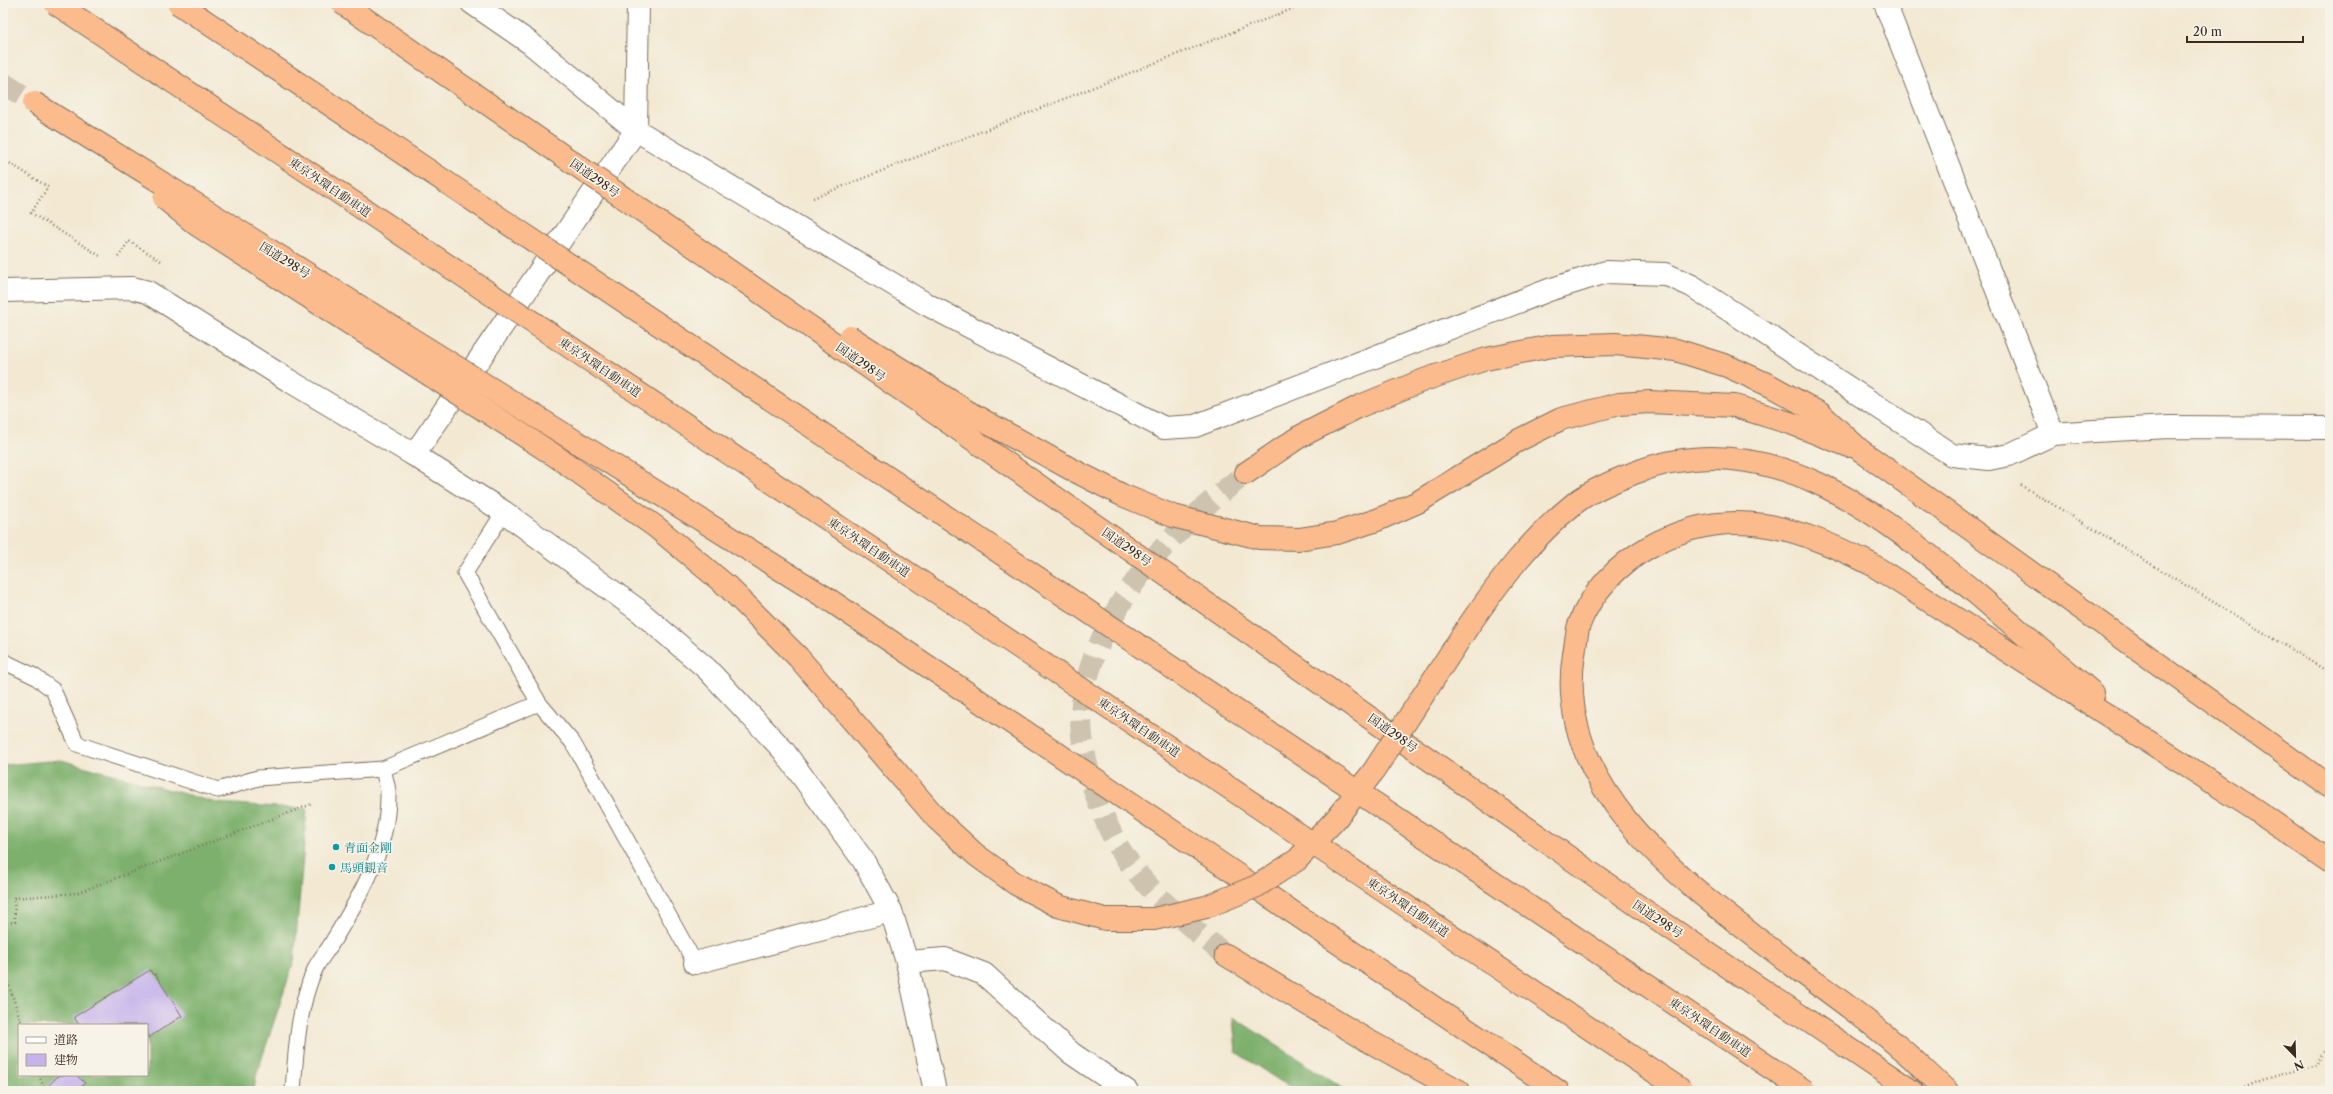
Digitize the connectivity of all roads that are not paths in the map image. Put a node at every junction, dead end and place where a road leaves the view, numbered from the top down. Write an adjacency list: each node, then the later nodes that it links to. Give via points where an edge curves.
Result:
1 (55, 3): 33 (highway, 東京外環自動車道, bridge)
2 (178, 3): 34 (highway, 東京外環自動車道, bridge)
3 (342, 3): 11 (highway, 国道298号, bridge, via 584,170)
4 (472, 3): 8 (street, via 530,43)
5 (638, 3): 8 (street)
6 (1885, 3): 13 (street)
7 (34, 103): 9 (highway, 国道298号, bridge)
8 (636, 130): 13 (street, via 926,304 1164,428 1195,426 1549,290 1606,272 1665,274 1692,286 1952,455 1989,459 2009,455); 15 (street)
9 (101, 145): 20 (highway, bridge, via 197,225 557,457 656,527 728,587 798,658 937,819 976,855 1016,884 1058,906 1105,919 1154,919 1206,907 1257,886 1297,860 1335,820 1373,772 1507,570 1542,532 1577,502 1614,481 1654,465 1699,457 1741,459 1780,467 1864,507 1934,558); 32 (highway, 国道298号, bridge, via 831,601)
10 (3, 291): 15 (street, via 132,288 148,292)
11 (962, 419): 14 (highway, via 1122,495 1173,516 1260,538 1299,539 1337,532 1377,520 1418,502 1519,440 1561,419 1619,404 1649,402 1735,406 1793,424); 35 (highway, 国道298号, via 1641,908)
12 (2330, 428): 13 (street, via 2169,427)
13 (2053, 434)
14 (1860, 450): 16 (highway, via 1821,414 1771,386 1727,366 1676,350 1615,344 1552,346 1486,359 1360,406 1299,437); 22 (highway)
15 (414, 455): 17 (street)
16 (1246, 473)
17 (504, 512): 19 (lane, via 465,572); 24 (street, via 638,610 707,669 783,750 863,860)
18 (3, 661): 21 (lane, via 34,676 53,690 77,744 218,790 258,778)
19 (539, 703): 21 (lane); 27 (lane, via 572,743)
20 (2161, 750): 23 (highway, via 2254,808); 36 (highway, via 1871,564 1831,544 1795,531 1757,523 1714,524 1668,536 1630,558 1600,589 1579,625 1572,669 1573,716 1588,759 1610,797 1642,838 1689,886 1900,1047)
21 (383, 769): 28 (lane, via 388,791 385,833 372,871 333,942 315,968 304,1001 297,1038)
22 (2330, 787)
23 (2330, 862)
24 (891, 911): 26 (street); 27 (street)
25 (1226, 955): 31 (highway)
26 (907, 962): 29 (street); 30 (street, via 945,958 984,974 1070,1053)
27 (695, 963)
28 (293, 1091)
29 (935, 1091)
30 (1127, 1091)
31 (1459, 1091)
32 (1558, 1091)
33 (1684, 1091)
34 (1804, 1091)
35 (1912, 1091)
36 (1947, 1091)

